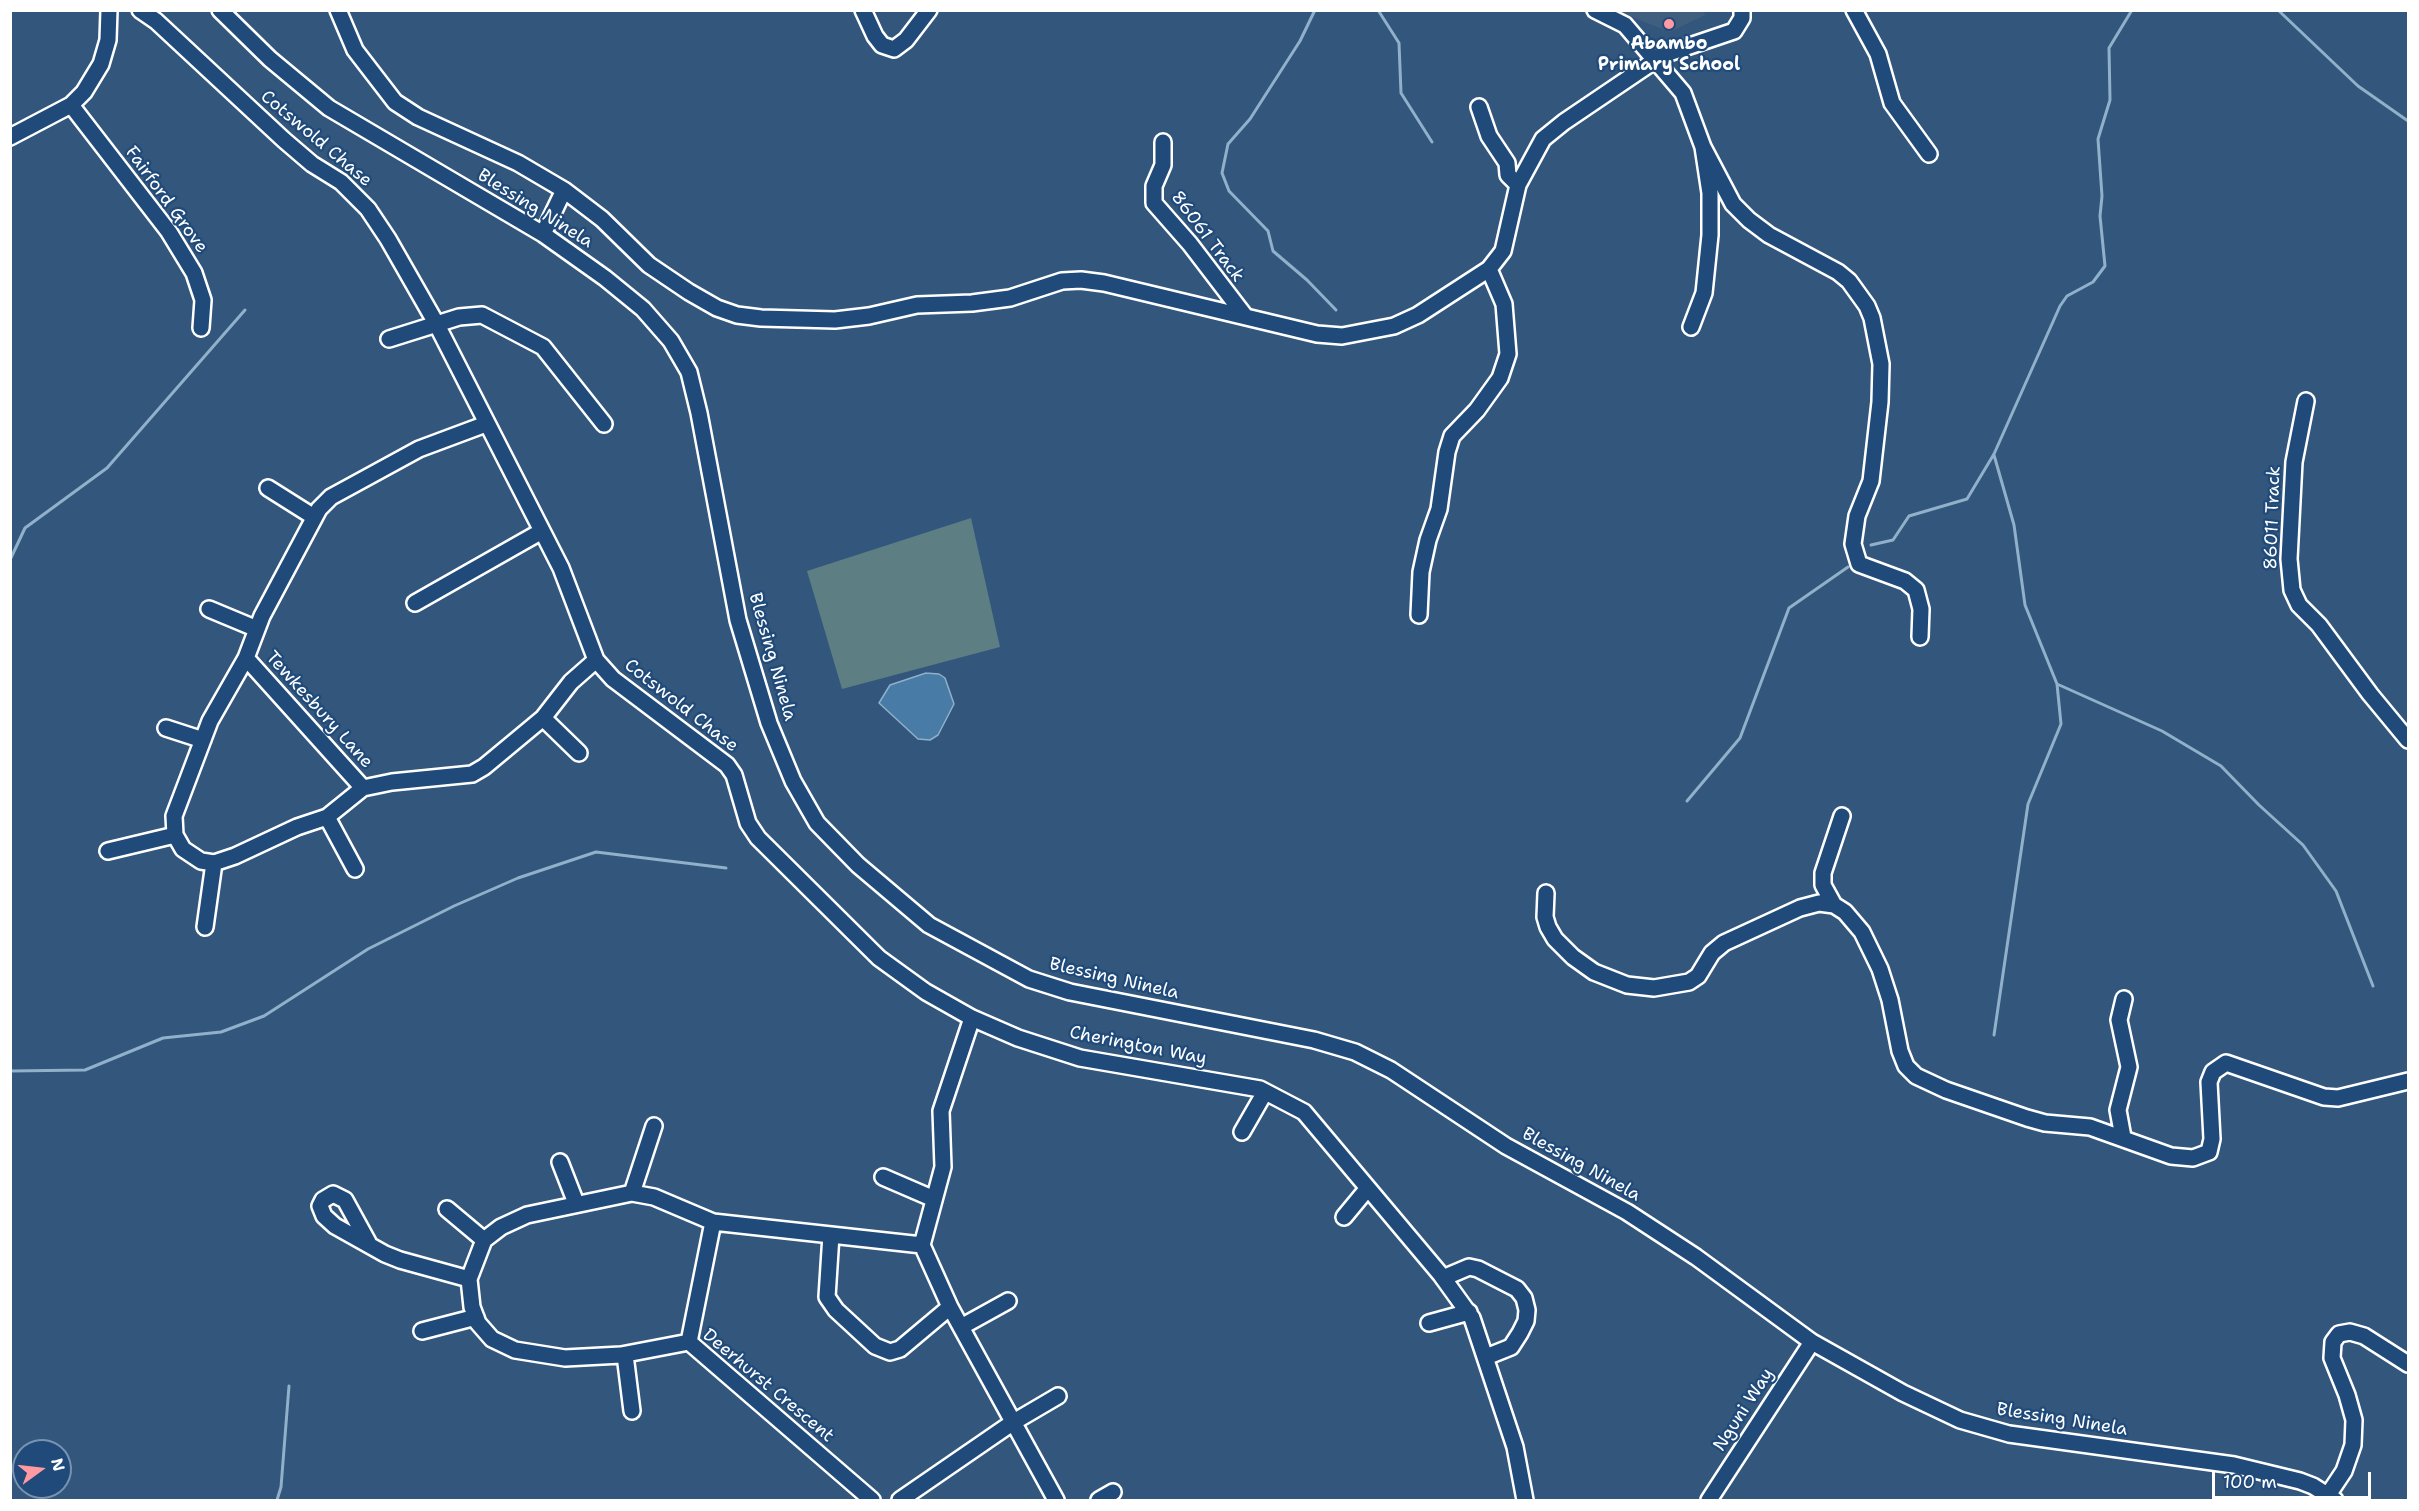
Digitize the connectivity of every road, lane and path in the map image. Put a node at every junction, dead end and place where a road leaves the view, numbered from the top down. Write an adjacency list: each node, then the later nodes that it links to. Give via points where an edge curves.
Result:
1 (109, 10): 11 (street, via 109,33 101,64)
2 (140, 10): 24 (street, Cotswold Chase, via 284,140 340,182 368,209)
3 (220, 10): 21 (street, Blessing Ninela, via 270,59 329,108)
4 (338, 10): 20 (street, via 355,50 395,102)
5 (863, 10): 6 (street, via 882,45 894,49)
6 (929, 10)
7 (1595, 10): 10 (street, via 1624,26)
8 (1742, 10): 10 (street, via 1734,31)
9 (1854, 10): 16 (street, via 1878,54 1892,103)
10 (1654, 60): 15 (street, via 1683,93); 17 (street, via 1543,139)
11 (71, 105): 13 (street); 26 (street, Fairford Grove, via 169,232 194,273 203,300)
12 (1479, 107): 18 (street, via 1489,136)
13 (10, 138)
14 (1162, 142): 23 (street, 86061 Track, via 1163,165 1154,186 1154,203)
15 (1703, 147): 25 (street, via 1710,193 1710,235 1704,294); 38 (street, via 1733,204 1769,235 1838,272 1860,293 1872,318 1881,364 1875,444 1867,495 1853,534 1854,556 1867,569 1905,581 1916,590 1922,609)
16 (1929, 154)
17 (1529, 162): 18 (street, via 1515,158); 19 (street)
18 (1507, 163): 19 (street, via 1508,175)
19 (1518, 185): 22 (street, via 1503,250)
20 (564, 190): 21 (street); 23 (street, via 602,219 649,265 717,308 737,315 858,317 918,305 1010,298 1062,281 1081,280)
21 (543, 234): 86 (street, Blessing Ninela, via 643,309 671,341 689,372 738,620 769,723 793,781 817,822 899,902 929,925 1029,979 1070,992 1314,1040 1355,1052 1391,1070 1506,1146 1627,1212)
22 (1489, 269): 23 (street, via 1418,315 1369,332 1317,334); 36 (street, via 1504,304 1508,354 1500,378 1452,436 1439,509 1421,572)
23 (1245, 316)
24 (436, 323): 27 (street); 29 (street, Cotswold Chase); 30 (street, via 482,315 543,347)
25 (1692, 327)
26 (201, 328)
27 (389, 339)
28 (2306, 401): 44 (street, 86011 Track, via 2294,462 2289,559 2292,590 2299,605 2319,624)
29 (486, 424): 32 (street, via 419,449 341,491); 33 (street, Cotswold Chase)
30 (604, 424)
31 (268, 488): 32 (street)
32 (314, 517): 37 (street)
33 (542, 531): 34 (street); 40 (street, Cotswold Chase, via 575,600)
34 (415, 603)
35 (209, 609): 37 (street)
36 (1419, 615)
37 (257, 629): 39 (street)
38 (1920, 637)
39 (246, 658): 43 (street); 46 (street, Tewkesbury Lane)
40 (596, 660): 41 (street, via 571,682); 57 (street, Cotswold Chase, via 613,679 727,765 734,775 748,823 758,838 879,958 926,992)
41 (543, 718): 45 (street); 46 (street, via 472,774)
42 (166, 728): 43 (street)
43 (203, 740): 49 (street, via 174,816)
44 (2409, 741)
45 (579, 753)
46 (363, 788): 48 (street)
47 (1842, 816): 54 (street, via 1823,873 1823,885)
48 (327, 817): 51 (street); 52 (street)
49 (175, 835): 50 (street); 51 (street, via 183,849 201,861)
50 (108, 851)
51 (214, 863): 55 (street)
52 (355, 869)
53 (1546, 893): 54 (street, via 1548,927 1573,957 1594,972 1627,985 1654,988 1689,982 1724,943 1800,908 1819,903)
54 (1834, 905): 62 (street, via 1862,932 1880,969 1905,1066 1916,1076 2027,1118 2090,1127)
55 (205, 927)
56 (2124, 999): 62 (street, via 2119,1020 2128,1066 2118,1110)
57 (972, 1018): 59 (street, Cherington Way, via 1080,1058); 67 (street, via 941,1112 943,1167)
58 (2409, 1081): 62 (street, via 2338,1098 2324,1097 2226,1063 2213,1072 2209,1082 2209,1152 2200,1157 2170,1156)
59 (1265, 1092): 61 (street); 65 (street, Cherington Way, via 1304,1112)
60 (654, 1126): 66 (street)
61 (1242, 1132)
62 (2122, 1137)
63 (560, 1162): 68 (street)
64 (884, 1178): 67 (street)
65 (1368, 1188): 70 (street); 76 (street, Cherington Way)
66 (632, 1193): 68 (street); 71 (street, via 654,1197)
67 (934, 1199): 75 (street)
68 (576, 1203): 73 (street, via 527,1215)
69 (447, 1209): 73 (street)
70 (1344, 1217)
71 (713, 1222): 72 (street); 85 (street)
72 (831, 1235): 75 (street); 79 (street, via 826,1297 876,1346 890,1352 900,1349)
73 (484, 1240): 77 (street)
74 (368, 1242): 77 (street, via 400,1260)
75 (922, 1245): 79 (street)
76 (1443, 1278): 80 (street, Cherington Way); 88 (street, via 1469,1267 1479,1269 1517,1289 1524,1298 1527,1310 1521,1334 1510,1347)
77 (469, 1279): 81 (street, Deerhurst Crescent)
78 (1008, 1301): 83 (street)
79 (950, 1307): 83 (street)
80 (1468, 1312): 82 (street); 88 (street, Cherington Way)
81 (476, 1317): 84 (street); 87 (street, Deerhurst Crescent, via 492,1339 515,1350 565,1358)
82 (1429, 1323)
83 (961, 1327): 92 (street)
84 (422, 1331)
85 (689, 1342): 87 (street, Deerhurst Crescent); 95 (street, Deerhurst Crescent)
86 (1812, 1342): 94 (street, Blessing Ninela, via 1960,1420 2009,1434 2234,1465 2300,1481); 100 (street, Nguni Way)
87 (625, 1354): 91 (street)
88 (1486, 1357): 99 (street, Cherington Way, via 1515,1447)
89 (2409, 1364): 94 (street, via 2364,1336 2339,1334 2332,1342 2332,1358 2354,1420 2344,1470)
90 (1058, 1396): 92 (street)
91 (632, 1411)
92 (1012, 1423): 96 (street); 97 (street)
93 (1113, 1492): 98 (street)
94 (2331, 1498)
95 (872, 1500)
96 (900, 1500)
97 (1056, 1500)
98 (1099, 1500)
99 (1525, 1500)
100 (1709, 1500)

